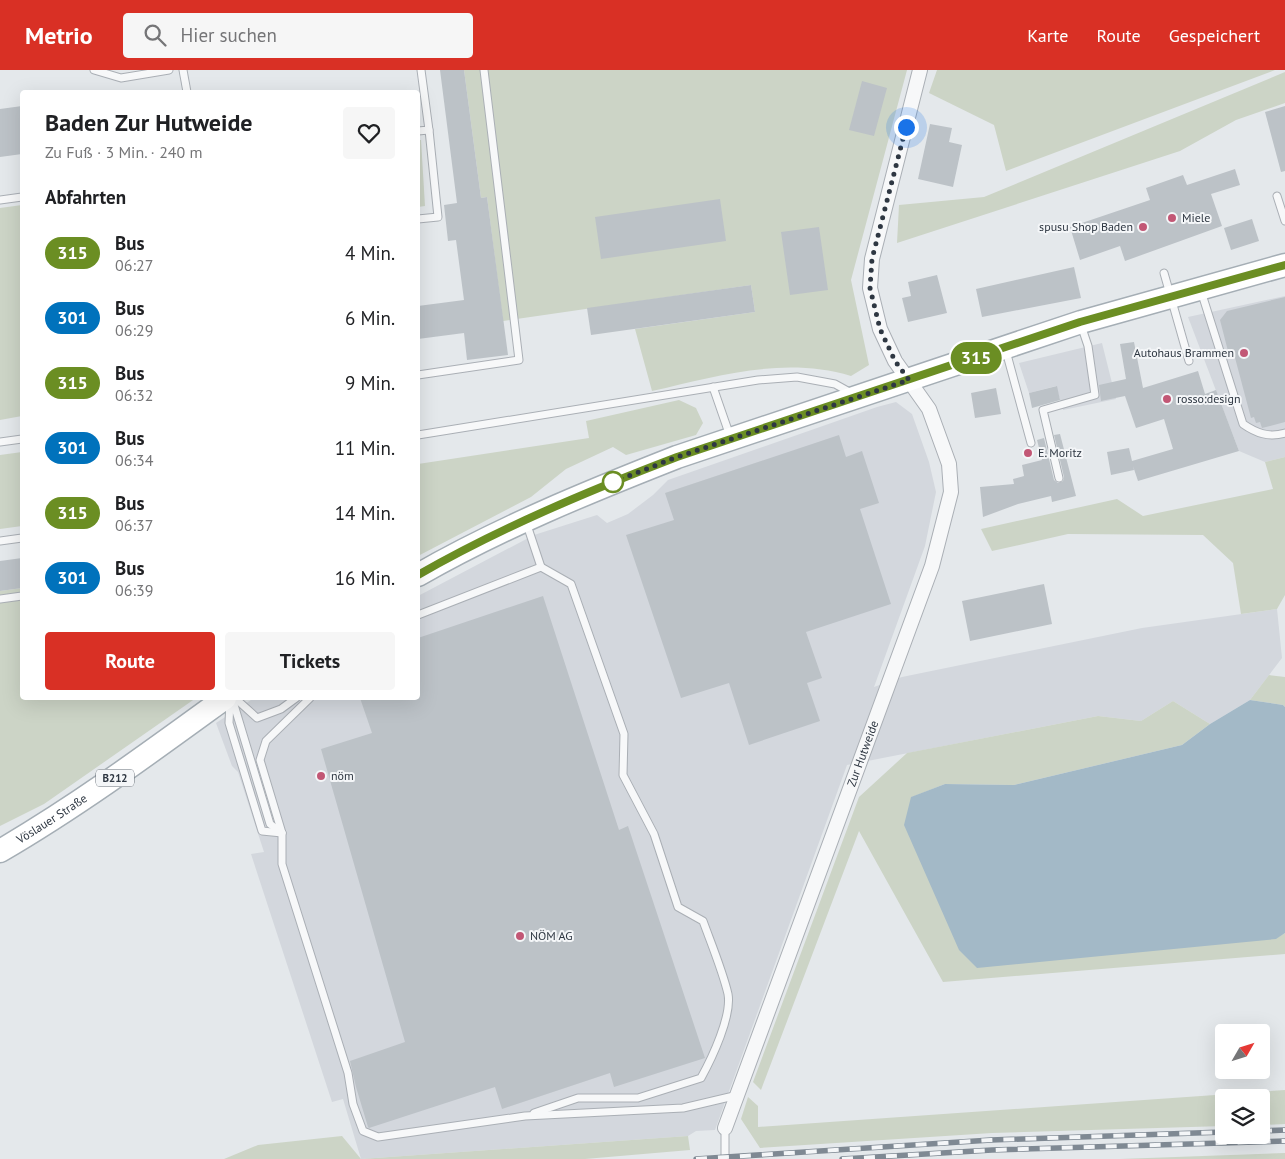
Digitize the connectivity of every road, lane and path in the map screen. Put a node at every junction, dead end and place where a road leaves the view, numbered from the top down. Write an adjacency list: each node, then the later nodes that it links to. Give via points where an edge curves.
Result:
1 (94, 70): 2 (lane, via 121,78)
2 (169, 70)
3 (183, 70): 7 (lane)
4 (421, 70): 8 (lane)
5 (484, 70): 22 (lane, via 519,360)
6 (920, 70): 23 (street, Zur Hutweide, via 872,259 870,288 880,329 895,361)
7 (187, 90)
8 (429, 130): 9 (lane); 13 (lane, via 438,217)
9 (420, 131)
10 (1277, 196): 14 (lane)
11 (20, 197): 12 (lane)
12 (0, 200)
13 (420, 219)
14 (1285, 221)
15 (1285, 265): 17 (main road)
16 (1164, 273): 18 (lane)
17 (1200, 288): 18 (main road); 26 (lane, via 1243,424 1254,432)
18 (1171, 296): 19 (main road); 21 (lane)
19 (1080, 322): 20 (main road); 32 (lane, via 1088,346 1095,396 1043,410)
20 (1005, 348): 23 (main road); 31 (lane)
21 (1189, 361)
22 (420, 375)
23 (909, 380): 25 (main road); 49 (street, Zur Hutweide, via 929,409 949,464 951,492 932,566)
24 (713, 387): 25 (lane, via 796,377 835,384); 27 (lane); 29 (lane)
25 (858, 396): 29 (main road)
26 (1285, 433)
27 (420, 435)
28 (20, 439): 30 (lane)
29 (731, 439): 33 (main road, via 668,460)
30 (0, 442)
31 (1031, 443)
32 (1059, 478)
33 (525, 520): 36 (lane); 37 (main road)
34 (20, 538): 35 (lane)
35 (0, 541)
36 (541, 567): 40 (lane); 50 (lane, via 571,584 624,734 623,775 654,834 678,907 704,921 728,996 726,1018 701,1078 638,1098 578,1098)
37 (420, 574)
38 (20, 596): 39 (lane)
39 (0, 599)
40 (420, 613)
41 (223, 700): 48 (main road, Vöslauer Straße / B212, via 121,774)
42 (232, 700): 47 (lane, via 229,723 262,831)
43 (233, 700): 47 (lane, via 270,824)
44 (234, 700): 45 (lane, via 257,718 281,709)
45 (293, 700)
46 (308, 700): 47 (lane, via 266,741 260,760)
47 (282, 833): 50 (lane, via 282,864 363,1131 378,1138)
48 (0, 851)
49 (739, 1095): 50 (lane, via 683,1108); 51 (street, Zur Hutweide)
50 (525, 1116)
51 (725, 1128): 52 (lane)
52 (725, 1159)

